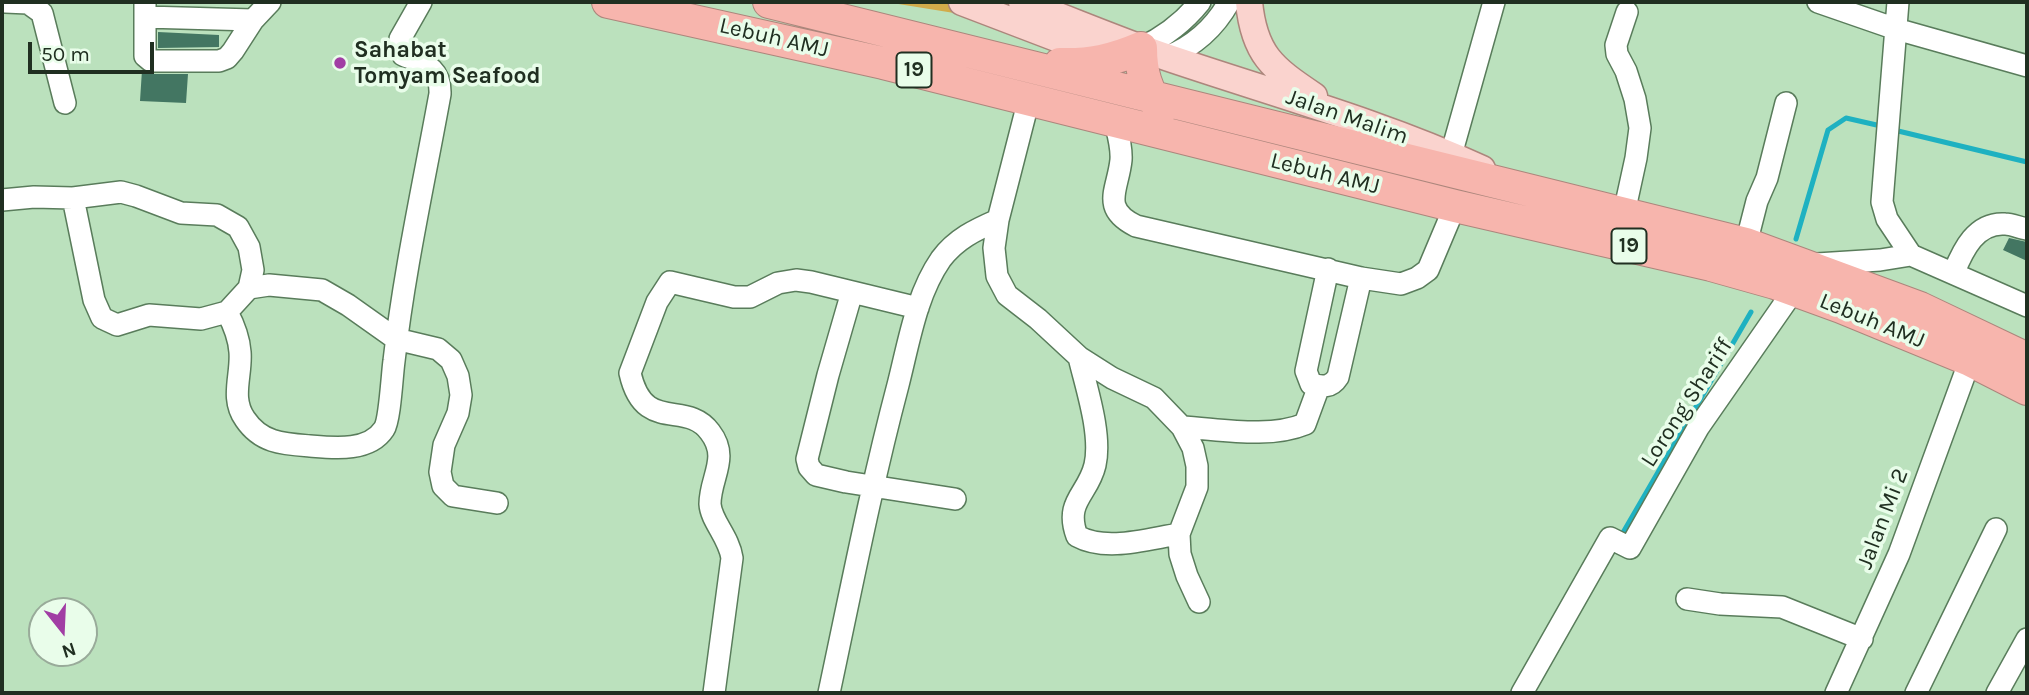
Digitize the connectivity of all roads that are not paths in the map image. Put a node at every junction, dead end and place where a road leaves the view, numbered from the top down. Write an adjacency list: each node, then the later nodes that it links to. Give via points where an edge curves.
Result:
1 (5, 2): 25 (street, via 28,3 42,13)
2 (270, 2): 18 (street)
3 (421, 2): 49 (street, via 400,39 403,55 433,70 440,93)
4 (608, 2): 24 (highway, Lebuh AMJ / 19)
5 (769, 2): 17 (highway, Lebuh AMJ / 19)
6 (857, 2): 17 (highway, via 834,16)
7 (962, 2): 21 (main road, Jalan Malim / 19)
8 (1021, 2): 21 (main road, Jalan Malim / 19)
9 (1200, 2): 21 (street)
10 (1229, 2): 21 (street, via 1201,38 1185,50)
11 (1248, 2): 27 (main road, via 1258,45 1267,58 1287,78)
12 (1494, 2): 30 (street)
13 (1898, 2): 19 (street)
14 (1830, 4): 19 (street)
15 (145, 9): 18 (street); 18 (street, via 145,55 151,61 227,58)
16 (1627, 12): 35 (street, via 1617,54 1635,99 1640,128)
17 (819, 15): 20 (highway, Lebuh AMJ / 19)
18 (253, 20)
19 (1896, 29): 22 (street); 39 (street, via 1882,202 1887,219)
20 (953, 47): 21 (highway, via 1056,64); 23 (highway, Lebuh AMJ / 19)
21 (1140, 58): 23 (highway); 27 (main road, Jalan Malim / 19)
22 (2027, 66)
23 (1151, 97): 29 (highway, via 1180,127); 31 (highway, Lebuh AMJ / 19)
24 (1029, 99): 28 (highway, Lebuh AMJ / 19); 36 (street)
25 (65, 103)
26 (1786, 103): 38 (street)
27 (1338, 112): 30 (main road, Jalan Malim / 19)
28 (1115, 122): 29 (highway, Lebuh AMJ / 19); 40 (street, via 1121,160 1113,201 1125,220)
29 (1217, 148): 34 (highway, Lebuh AMJ / 19)
30 (1451, 155): 31 (main road, Jalan Malim / 19)
31 (1522, 187): 35 (highway, Lebuh AMJ / 19)
32 (73, 198): 33 (street); 44 (street, via 121,192 181,213 216,215 238,227 249,247 253,270); 48 (street, via 94,300 102,318 117,325 149,315 201,320)
33 (2, 200)
34 (1455, 206): 42 (street, via 1428,270 1401,284); 43 (highway, Lebuh AMJ / 19, via 1711,265)
35 (1624, 213): 38 (highway, Lebuh AMJ / 19)
36 (998, 220): 47 (street, via 957,241 930,278); 50 (street, via 997,276 1007,295)
37 (2027, 229): 41 (street, via 2004,223 1987,228 1964,247)
38 (1746, 244): 43 (highway, Lebuh AMJ / 19)
39 (1911, 255): 41 (street); 43 (street)
40 (1328, 269): 42 (street); 53 (street, via 1306,371 1311,384)
41 (1954, 272): 46 (street)
42 (1361, 278): 53 (street, via 1338,377 1328,386)
43 (1798, 278): 51 (highway, Lebuh AMJ / 19, via 1920,308); 52 (highway, Lebuh AMJ / 19); 67 (street, Lorong Shariff, via 1698,428 1630,548 1610,538)
44 (249, 288): 48 (street); 49 (street, via 269,285 322,290)
45 (852, 292): 47 (street); 56 (street, via 807,459 816,475); 65 (street, via 796,280 750,297 734,297 670,282 657,302 630,373 644,405 695,420 716,439 718,472 710,508 732,558)
46 (2027, 306)
47 (918, 307): 56 (street)
48 (227, 312): 49 (street, via 240,352 236,395 243,417 257,434 276,444 334,447 376,439 386,427)
49 (396, 339): 58 (street, via 438,349 451,360 458,376 461,395 444,445 443,486 453,496)
50 (1079, 356): 55 (street, via 1154,398); 60 (street, via 1096,447 1095,466 1073,508 1077,536 1107,544)
51 (2027, 359)
52 (1970, 360): 54 (highway, Lebuh AMJ / 19); 63 (street, Jalan Mi 2, via 1899,554)
53 (1319, 386): 55 (street, via 1306,424 1294,429)
54 (2027, 388)
55 (1181, 426): 60 (street, via 1193,448 1197,487)
56 (872, 486): 57 (street); 66 (street)
57 (955, 499)
58 (497, 503)
59 (1996, 529): 69 (street)
60 (1179, 534): 62 (street, via 1180,554)
61 (1687, 599): 63 (street, via 1782,607)
62 (1199, 602)
63 (1862, 639): 68 (street, Jalan Mi 2)
64 (2027, 639): 70 (street)
65 (714, 693)
66 (830, 693)
67 (1522, 693)
68 (1836, 693)
69 (1916, 693)
70 (1997, 693)

